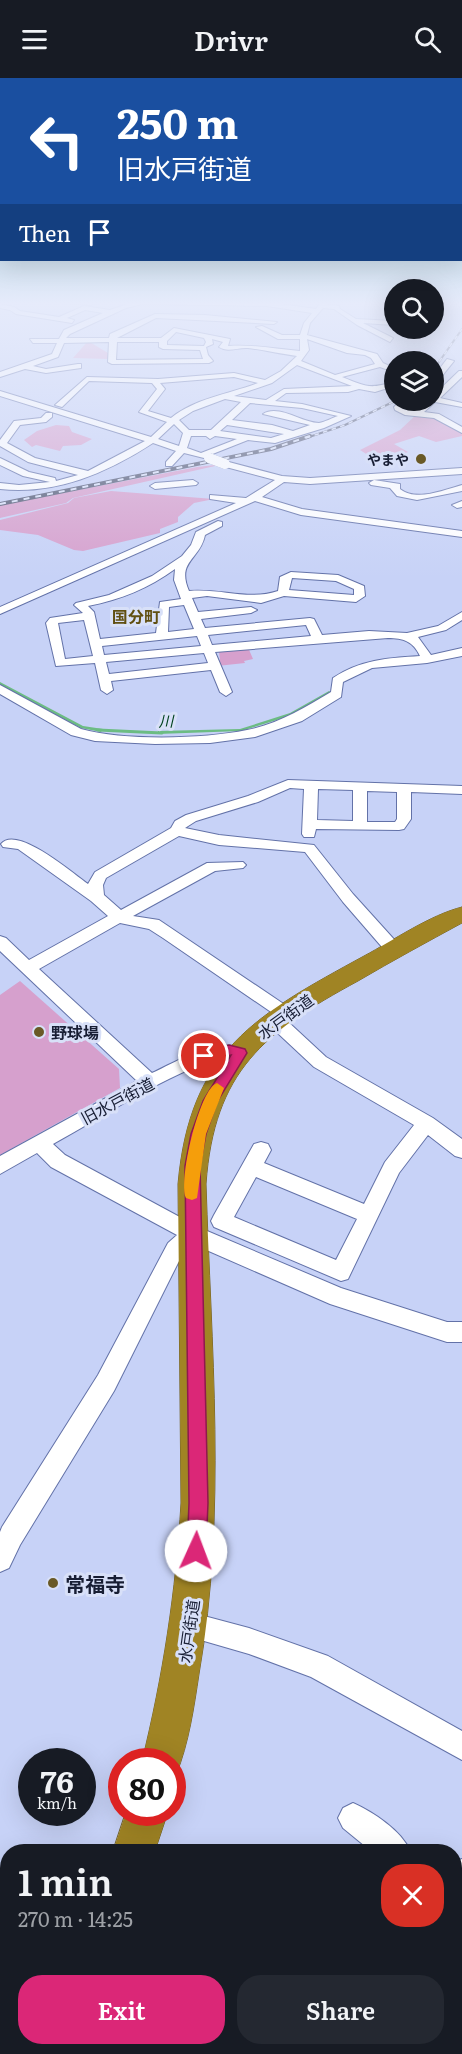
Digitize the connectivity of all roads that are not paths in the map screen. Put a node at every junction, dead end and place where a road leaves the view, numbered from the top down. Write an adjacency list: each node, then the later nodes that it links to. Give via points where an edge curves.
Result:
1 (0, 393): 30 (street)
2 (71, 393): 11 (street)
3 (158, 393): 20 (street, via 143,411)
4 (235, 393): 7 (street)
5 (281, 393): 9 (street)
6 (353, 397): 9 (street)
7 (223, 398): 8 (street); 20 (street, via 194,407)
8 (248, 400): 9 (street); 13 (street)
9 (270, 400): 24 (street, via 347,416)
10 (444, 402): 12 (street)
11 (59, 405)
12 (462, 405)
13 (239, 411): 16 (street); 22 (street)
14 (401, 411): 18 (street)
15 (420, 411): 18 (street)
16 (249, 412)
17 (259, 413): 24 (street)
18 (417, 414): 23 (street, via 436,416)
19 (49, 415): 38 (street, via 43,420 17,423 2,443 26,459)
20 (174, 421): 27 (street); 30 (street)
21 (462, 421): 23 (street)
22 (227, 422): 26 (street); 28 (street)
23 (448, 423): 25 (street)
24 (321, 426): 28 (street)
25 (462, 430)
26 (216, 432): 27 (street); 29 (street); 31 (street, via 206,438)
27 (187, 434): 32 (street)
28 (294, 434): 29 (street, via 272,441)
29 (246, 438): 31 (street)
30 (151, 441): 32 (street); 38 (street)
31 (225, 447): 33 (street)
32 (182, 450): 33 (street); 35 (street)
33 (205, 457): 42 (street, bridge)
34 (0, 461): 44 (street, via 26,474)
35 (169, 464)
36 (325, 468): 43 (street)
37 (462, 471): 41 (street)
38 (90, 475): 44 (street)
39 (185, 475): 40 (street)
40 (167, 478)
41 (352, 478): 43 (street); 48 (street, via 397,486 394,489 405,496 420,497)
42 (282, 479): 43 (street); 50 (street)
43 (306, 481)
44 (61, 482): 46 (street, via 26,488)
45 (194, 483): 47 (street)
46 (0, 486)
47 (155, 486)
48 (462, 488)
49 (213, 497): 50 (street)
50 (251, 500): 51 (street); 52 (street, via 301,512)
51 (215, 516): 53 (street); 54 (street, via 222,518 221,522 201,534 198,545)
52 (462, 534)
53 (157, 541): 54 (street); 60 (street)
54 (184, 546): 55 (street)
55 (183, 559): 57 (street, via 179,580); 62 (street, via 156,578 112,598 80,605)
56 (283, 593): 56 (street, via 285,577 291,575 339,578 360,588 356,599); 58 (street, via 261,600)
57 (187, 598): 58 (street, via 207,593); 63 (street); 67 (street, via 164,604)
58 (246, 598): 59 (street)
59 (251, 610): 63 (street); 64 (street)
60 (0, 611)
61 (462, 615): 68 (street, via 442,628)
62 (89, 616): 70 (street); 75 (street, via 54,620 59,660)
63 (194, 616): 65 (street)
64 (258, 626): 65 (street); 69 (street, via 310,621); 71 (street)
65 (201, 632): 67 (street); 72 (street)
66 (376, 634): 68 (street); 69 (street); 76 (street, via 368,651)
67 (162, 636): 70 (street)
68 (409, 636): 74 (street, via 418,641)
69 (318, 638): 71 (street)
70 (95, 643): 75 (street)
71 (265, 643): 72 (street)
72 (207, 648): 75 (street); 77 (street)
73 (462, 652): 74 (street)
74 (427, 659): 76 (street)
75 (100, 660): 77 (street, via 106,684)
76 (371, 662): 78 (street, via 337,681 337,694 297,718 250,734 210,739 95,737 76,732)
77 (215, 666): 79 (street)
78 (0, 689)
79 (226, 692)
80 (311, 784): 81 (street); 84 (street); 86 (street, via 279,786 262,796 191,818 180,824)
81 (360, 786): 82 (street); 85 (street)
82 (404, 788): 83 (street); 85 (street, via 404,819 399,826)
83 (462, 790)
84 (310, 824): 85 (street); 88 (street)
85 (360, 826)
86 (177, 831): 88 (street, via 219,840); 90 (street, via 100,874 95,885)
87 (3, 844): 90 (street, via 22,845)
88 (309, 848): 94 (street)
89 (238, 866): 92 (street, via 212,866)
90 (96, 897): 92 (street)
91 (462, 914): 94 (highway, 水戸街道)
92 (118, 915): 95 (street); 96 (street, via 129,921 153,924)
93 (0, 942): 95 (street)
94 (394, 950): 96 (highway, 水戸街道)
95 (27, 968): 98 (street)
96 (280, 1016): 97 (highway, 水戸街道); 99 (street, via 320,1062)
97 (240, 1053): 98 (street, 旧水戸街道, via 216,1052); 105 (highway, 水戸街道, via 203,1118 192,1166)
98 (150, 1082): 100 (street, 旧水戸街道)
99 (426, 1123): 101 (street); 103 (street, via 392,1168)
100 (39, 1142): 102 (street, 旧水戸街道); 105 (street, via 58,1161)
101 (462, 1149)
102 (0, 1166)
103 (369, 1215): 104 (street, via 257,1159); 104 (street, via 341,1272 220,1221)
104 (223, 1216): 105 (street, via 206,1208)
105 (193, 1221): 106 (street, via 338,1297 447,1332); 107 (street, via 106,1383); 108 (highway, 水戸街道, via 198,1503)
106 (462, 1332)
107 (0, 1559)
108 (189, 1625): 109 (street, via 318,1666); 110 (highway, 水戸街道)
109 (462, 1746)
110 (165, 1748)
111 (353, 1818): 114 (street)
112 (142, 1826): 113 (highway)
113 (136, 1844)
114 (386, 1844)

